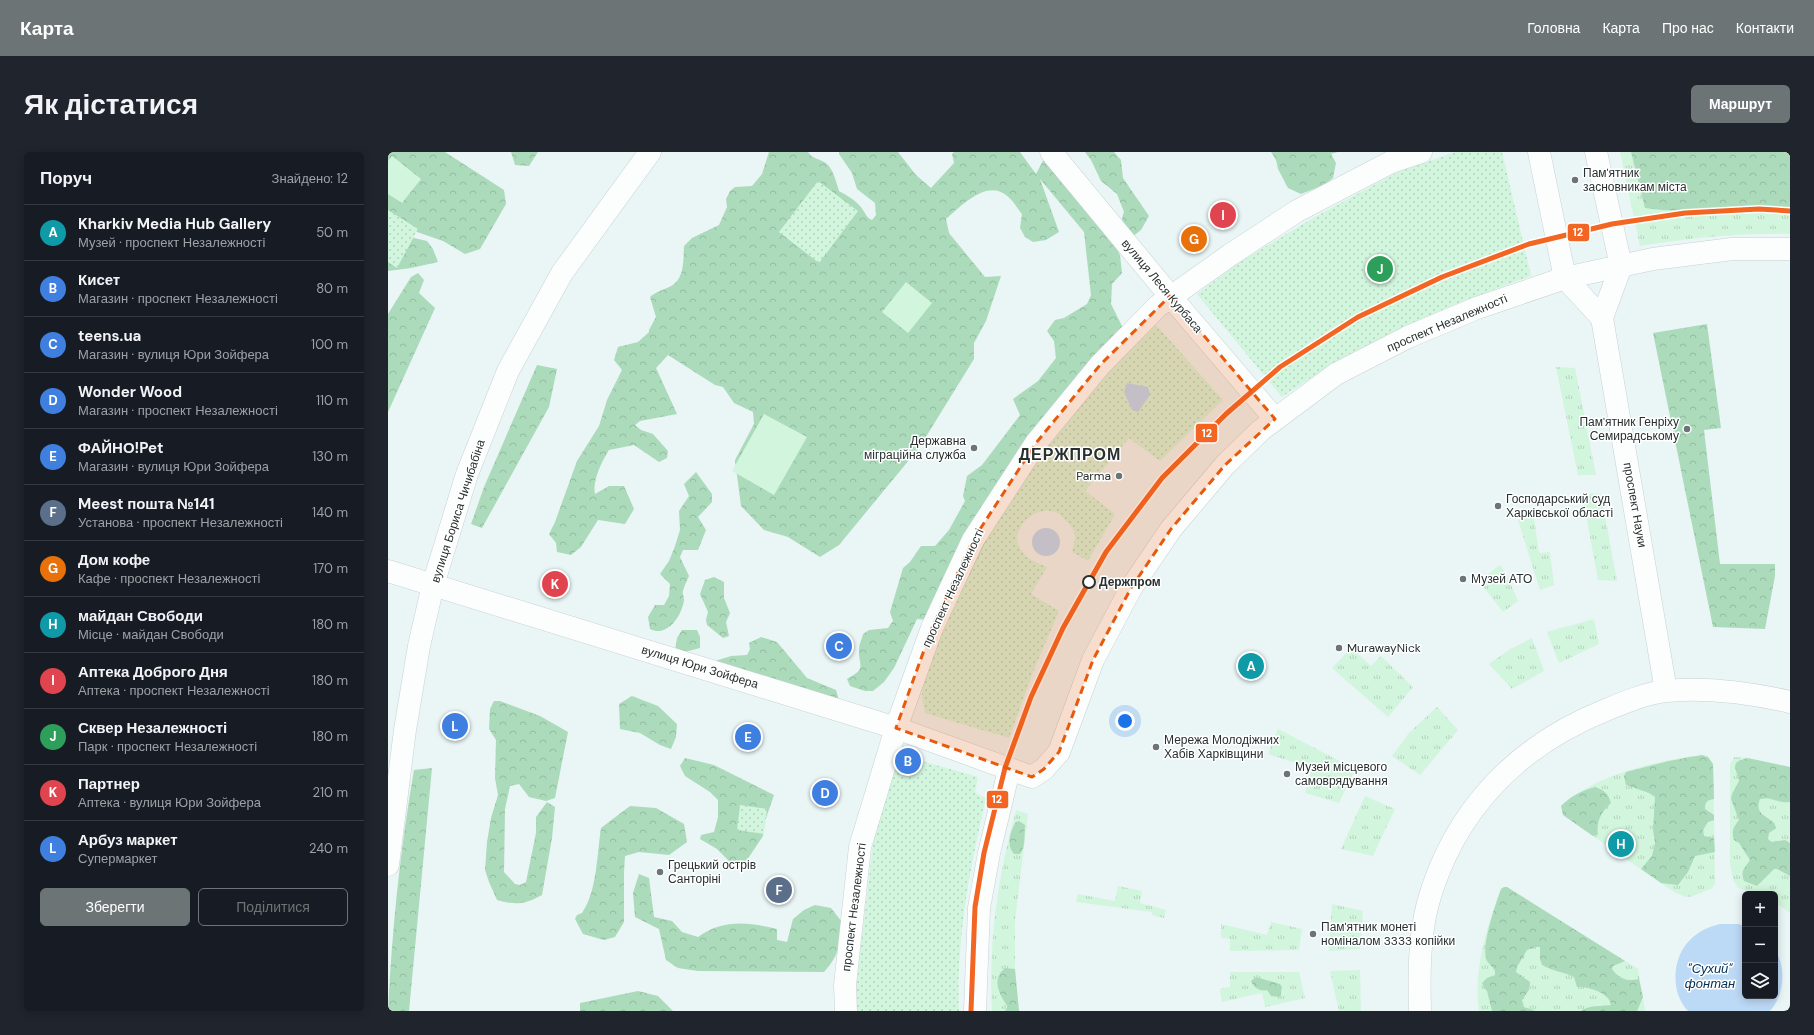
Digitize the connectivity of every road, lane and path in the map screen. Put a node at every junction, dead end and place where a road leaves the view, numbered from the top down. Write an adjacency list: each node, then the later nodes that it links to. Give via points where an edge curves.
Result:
1 (650, 152): 13 (main road, вулиця Бориса Чичибабіна, via 562,273 508,371 467,474)
2 (1051, 152): 9 (main road, вулиця Леся Курбаса)
3 (1421, 152): 9 (main road, проспект Незалежності, via 1391,162 1297,211)
4 (1540, 152): 8 (main road)
5 (1596, 152): 7 (main road)
6 (1790, 249): 7 (main road, проспект Незалежності, via 1732,249 1653,259)
7 (1621, 266): 8 (main road, проспект Незалежності); 10 (main road, проспект Науки)
8 (1565, 278): 10 (main road); 11 (main road, проспект Незалежності, via 1477,308 1408,337 1336,374)
9 (1170, 296): 11 (main road, вулиця Леся Курбаса); 16 (main road, проспект Незалежності, via 1100,365 1036,443 973,540 932,628)
10 (1602, 318): 14 (main road, проспект Науки)
11 (1275, 419): 17 (main road, проспект Незалежності, via 1224,465 1167,536 1131,588 1093,660 1059,752 1044,769 1032,777)
12 (388, 571): 13 (main road, вулиця Юри Зойфера)
13 (433, 584): 16 (main road, вулиця Юри Зойфера); 18 (main road, вулиця Бориса Чичибабіна, via 419,646 405,730)
14 (1666, 691): 15 (main road, via 1708,690); 21 (main road, via 1630,700 1558,733 1528,752 1484,794 1443,861 1428,902 1420,961)
15 (1790, 702)
16 (896, 728): 17 (main road, вулиця Юри Зойфера); 19 (main road, проспект Незалежності, via 860,847 845,985)
17 (1009, 770): 20 (main road, via 979,908)
18 (388, 865)
19 (846, 1011)
20 (975, 1011)
21 (1420, 1011)

